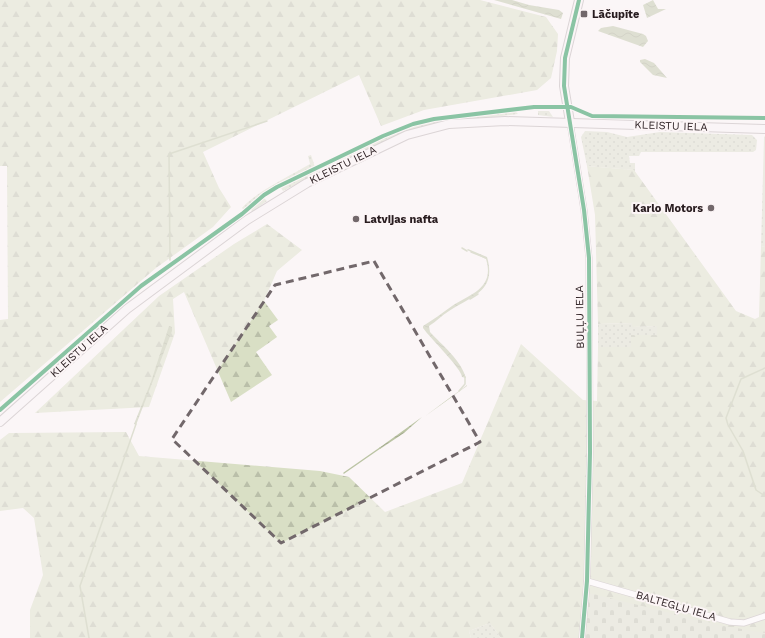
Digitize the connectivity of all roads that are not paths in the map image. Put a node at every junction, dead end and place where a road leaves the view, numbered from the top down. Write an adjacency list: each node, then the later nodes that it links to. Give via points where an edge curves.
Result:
1 (580, 0): 2 (main road, BUĻĻU IELA, via 565,58 564,86)
2 (570, 122): 3 (main road, KLEISTU IELA); 4 (main road, KLEISTU IELA, via 476,122 434,127 407,135 307,183 260,211 157,285); 5 (street, BUĻĻU IELA, via 589,258 590,453)
3 (765, 129)
4 (0, 422)
5 (587, 581): 6 (street, BALTEGĻU IELA, via 730,622 744,623); 7 (street, BUĻĻU IELA)
6 (765, 616)
7 (582, 638)

